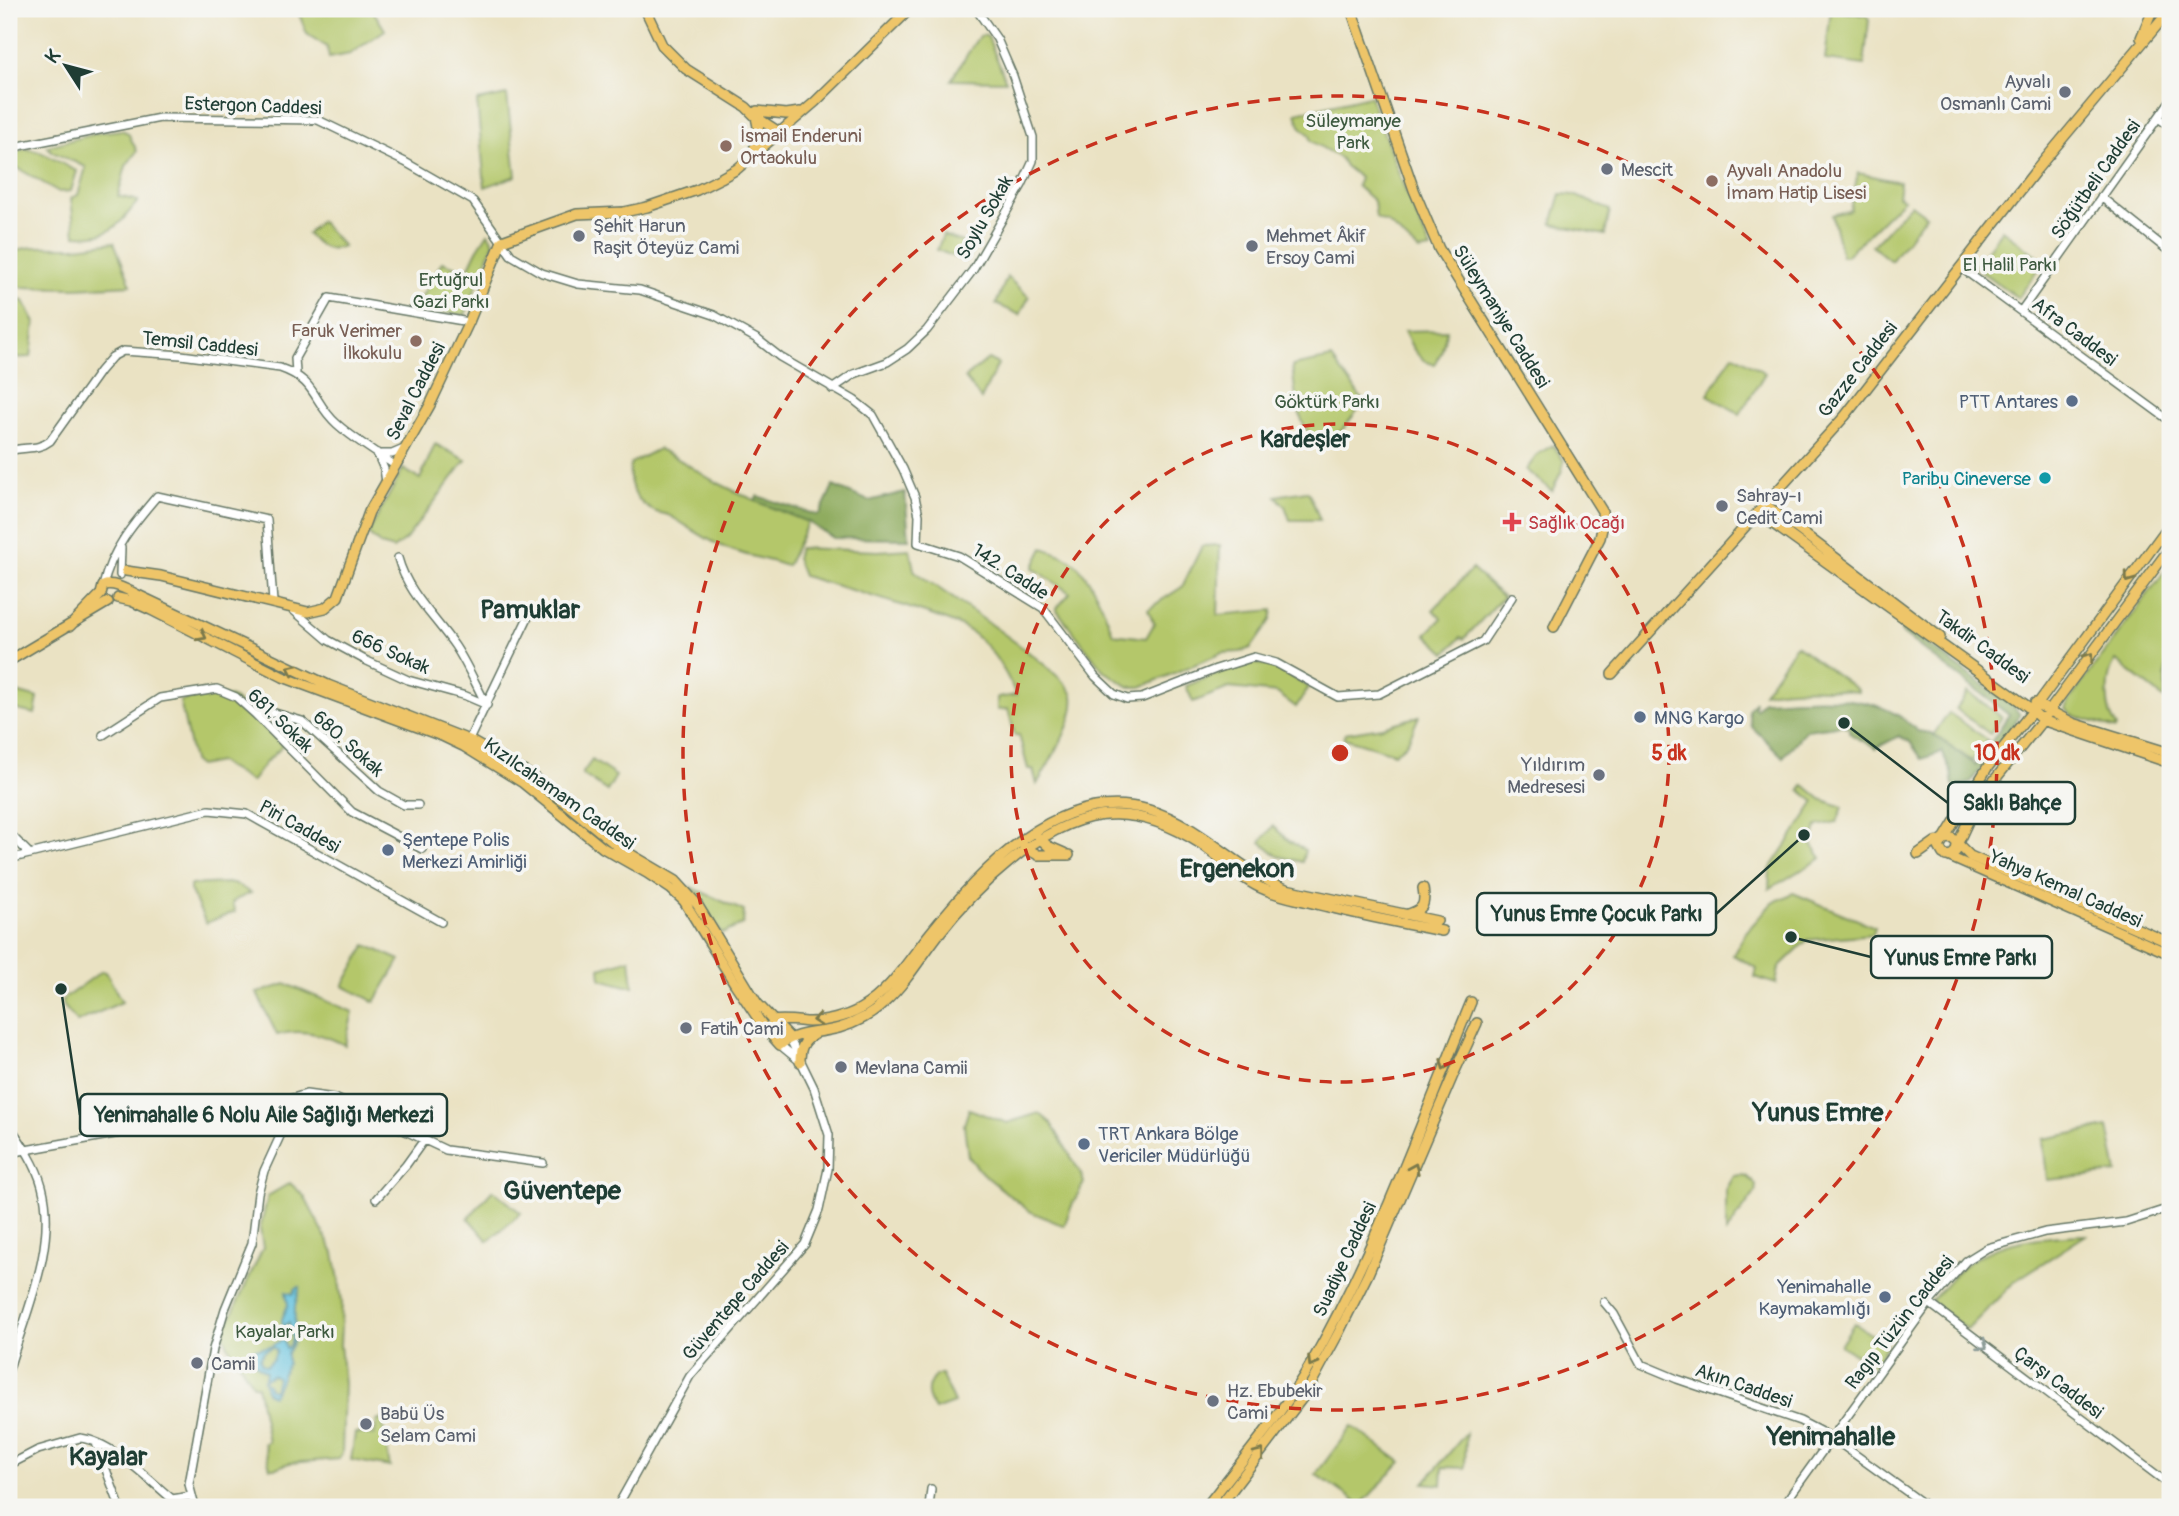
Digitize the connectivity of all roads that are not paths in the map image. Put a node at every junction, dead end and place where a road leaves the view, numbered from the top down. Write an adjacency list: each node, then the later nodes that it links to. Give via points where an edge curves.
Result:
1 (645, 9): 11 (main road, via 662,45 686,69)
2 (910, 9): 10 (main road)
3 (976, 9): 24 (street, Soylu Sokak, via 997,39 1013,76 1033,137 1033,161 973,270 927,330 887,362 854,374)
4 (1351, 9): 43 (main road, Süleymaniye Caddesi, via 1439,249 1602,511 1600,538)
5 (2148, 9): 8 (main road, Gazze Caddesi, via 2140,34)
6 (2153, 9): 8 (main road, Gazze Caddesi, via 2144,33)
7 (2170, 9): 8 (main road, Gazze Caddesi)
8 (2116, 73): 20 (main road, Gazze Caddesi)
9 (2170, 101): 12 (street, Söğütbeli Caddesi)
10 (803, 112): 11 (main road); 14 (main road)
11 (756, 114): 14 (main road); 16 (main road, via 760,136)
12 (2158, 118): 13 (street); 17 (street, Söğütbeli Caddesi)
13 (2170, 127)
14 (781, 130): 16 (main road)
15 (9, 148): 18 (street, Estergon Caddesi, via 160,118 318,120 473,201)
16 (746, 161): 18 (main road, via 697,190 647,207 578,214)
17 (2101, 197): 19 (street); 21 (street, Söğütbeli Caddesi)
18 (502, 241): 22 (main road, Seval Caddesi); 24 (street, 142. Cadde, via 511,255 542,273 578,284 640,290 713,315)
19 (2170, 252)
20 (1960, 267): 21 (street, Afra Caddesi); 31 (main road, Gazze Caddesi, via 1845,415)
21 (2021, 311): 25 (street, Afra Caddesi)
22 (469, 322): 23 (street, via 329,298 295,358); 26 (main road, Seval Caddesi)
23 (296, 373): 27 (street, Temsil Caddesi, via 123,351 100,371 50,440 37,448); 28 (street, via 337,424)
24 (832, 389): 39 (street, 142. Cadde, via 873,415 886,438 915,497 918,543 959,556 1043,608 1096,676 1114,694 1127,699 1142,698 1254,657 1276,663 1338,697 1379,694 1483,641)
25 (2170, 421)
26 (407, 448): 28 (street); 29 (main road, Seval Caddesi)
27 (9, 451)
28 (377, 453): 29 (street); 30 (street)
29 (396, 466): 30 (main road, Seval Caddesi)
30 (386, 483): 41 (main road, Seval Caddesi, via 369,512 338,597 325,608 309,612)
31 (1766, 505): 32 (main road, Gazze Caddesi); 46 (main road, Takdir Caddesi)
32 (1758, 513): 45 (main road, Gazze Caddesi); 48 (main road, Takdir Caddesi)
33 (2170, 523): 46 (main road, one-way to 46)
34 (121, 544): 37 (street); 38 (street, via 107,571); 40 (street, via 157,496 267,520)
35 (2170, 548): 50 (main road, one-way to 35)
36 (398, 558): 47 (street, via 416,596 454,646)
37 (123, 573): 38 (main road); 40 (main road, Seval Caddesi, via 144,569)
38 (110, 592): 44 (main road, via 70,626); 52 (main road, Kızılcahamam Caddesi, via 284,677)
39 (1512, 597)
40 (273, 602): 41 (main road, Seval Caddesi)
41 (292, 609): 47 (street, 666 Sokak, via 328,640 365,660 408,680)
42 (532, 609): 47 (street)
43 (1554, 627)
44 (9, 661)
45 (1612, 674)
46 (2037, 704): 48 (main road, Takdir Caddesi); 50 (main road)
47 (487, 705): 52 (street)
48 (2031, 713): 50 (main road); 60 (main road, via 1987,768)
49 (256, 715): 51 (street, 681. Sokak, via 236,696 217,689 160,698); 55 (street, 680. Sokak, via 275,713 303,721 379,792 404,805); 63 (street, 681. Sokak, via 352,811)
50 (2045, 716): 53 (main road); 54 (main road); 62 (main road, via 1984,793)
51 (103, 735)
52 (467, 744): 79 (main road, Kızılcahamam Caddesi, via 532,776 620,848 676,881 697,904 757,1003); 81 (main road, Kızılcahamam Caddesi, via 603,848 684,901)
53 (2170, 753)
54 (2170, 764)
55 (418, 805)
56 (1120, 810): 57 (main road); 59 (main road, via 1076,811); 70 (main road, via 1150,810 1174,820); 71 (main road, via 1202,845)
57 (1060, 828): 59 (main road); 64 (main road, via 1053,841)
58 (9, 833): 65 (street)
59 (1037, 836): 61 (main road); 64 (main road)
60 (1942, 840): 62 (main road, via 1952,838); 67 (main road, via 1940,850); 67 (main road, Yahya Kemal Caddesi, via 1918,853)
61 (1023, 845): 66 (main road); 69 (main road); 77 (main road, via 982,874 930,933)
62 (1957, 845): 67 (main road, via 1955,853); 75 (main road, Yahya Kemal Caddesi, via 1970,856)
63 (422, 849)
64 (1057, 851): 66 (main road, via 1069,855)
65 (30, 854): 68 (street, Piri Caddesi); 74 (street, Piri Caddesi, via 209,810 247,814)
66 (1038, 855): 69 (main road)
67 (1945, 855): 76 (main road, Yahya Kemal Caddesi)
68 (9, 859)
69 (1007, 863): 77 (main road)
70 (1253, 873): 71 (main road); 73 (main road, via 1286,889)
71 (1254, 884): 73 (main road, via 1361,916 1440,926)
72 (1423, 888): 73 (main road, via 1426,901 1422,908)
73 (1404, 916)
74 (441, 922)
75 (2170, 943)
76 (2170, 954)
77 (914, 960): 79 (main road, one-way to 79, via 881,995 858,1011 813,1022); 82 (main road, via 886,1002 841,1028)
78 (1471, 1002): 108 (main road, Suadiye Caddesi, one-way to 108, via 1364,1262 1329,1331 1279,1412)
79 (775, 1020): 81 (main road); 83 (main road, Kızılcahamam Caddesi)
80 (1477, 1023): 109 (main road, Suadiye Caddesi, one-way to 80, via 1306,1393 1338,1334)
81 (763, 1026): 84 (main road, Kızılcahamam Caddesi)
82 (817, 1033): 83 (main road); 85 (main road, via 803,1043)
83 (789, 1037): 84 (main road); 85 (street, Güventepe Caddesi)
84 (780, 1045): 85 (street)
85 (800, 1062): 106 (street, Güventepe Caddesi, via 829,1135 828,1169 819,1210 805,1244 690,1376)
86 (298, 1097): 88 (street, via 335,1098); 89 (street, via 209,1124 148,1128); 103 (street, via 264,1171 252,1243 213,1349 189,1484)
87 (9, 1125): 89 (street)
88 (424, 1140): 91 (street, via 446,1150); 92 (street)
89 (27, 1150): 90 (street); 96 (street, via 42,1187 44,1251)
90 (9, 1153)
91 (543, 1163)
92 (376, 1199)
93 (2170, 1208): 95 (street, Ragıp Tüzün Caddesi, via 2126,1222 2045,1232 1987,1248 1962,1264)
94 (1604, 1301): 98 (street, Akın Caddesi, via 1641,1364 1783,1414)
95 (1929, 1303): 98 (street, Ragıp Tüzün Caddesi); 101 (street, Çarşı Caddesi, one-way to 101)
96 (13, 1340): 97 (street)
97 (9, 1369)
98 (1831, 1437): 110 (street, Ragıp Tüzün Caddesi); 111 (street, Akın Caddesi)
99 (96, 1443): 100 (street, via 80,1438 65,1441); 103 (street, via 119,1455 172,1499); 104 (street)
100 (9, 1465)
101 (2170, 1485)
102 (931, 1489): 107 (street)
103 (191, 1496): 105 (street)
104 (120, 1507)
105 (195, 1507)
106 (617, 1507)
107 (929, 1507)
108 (1206, 1507)
109 (1219, 1507)
110 (1782, 1507)
111 (1928, 1507)

